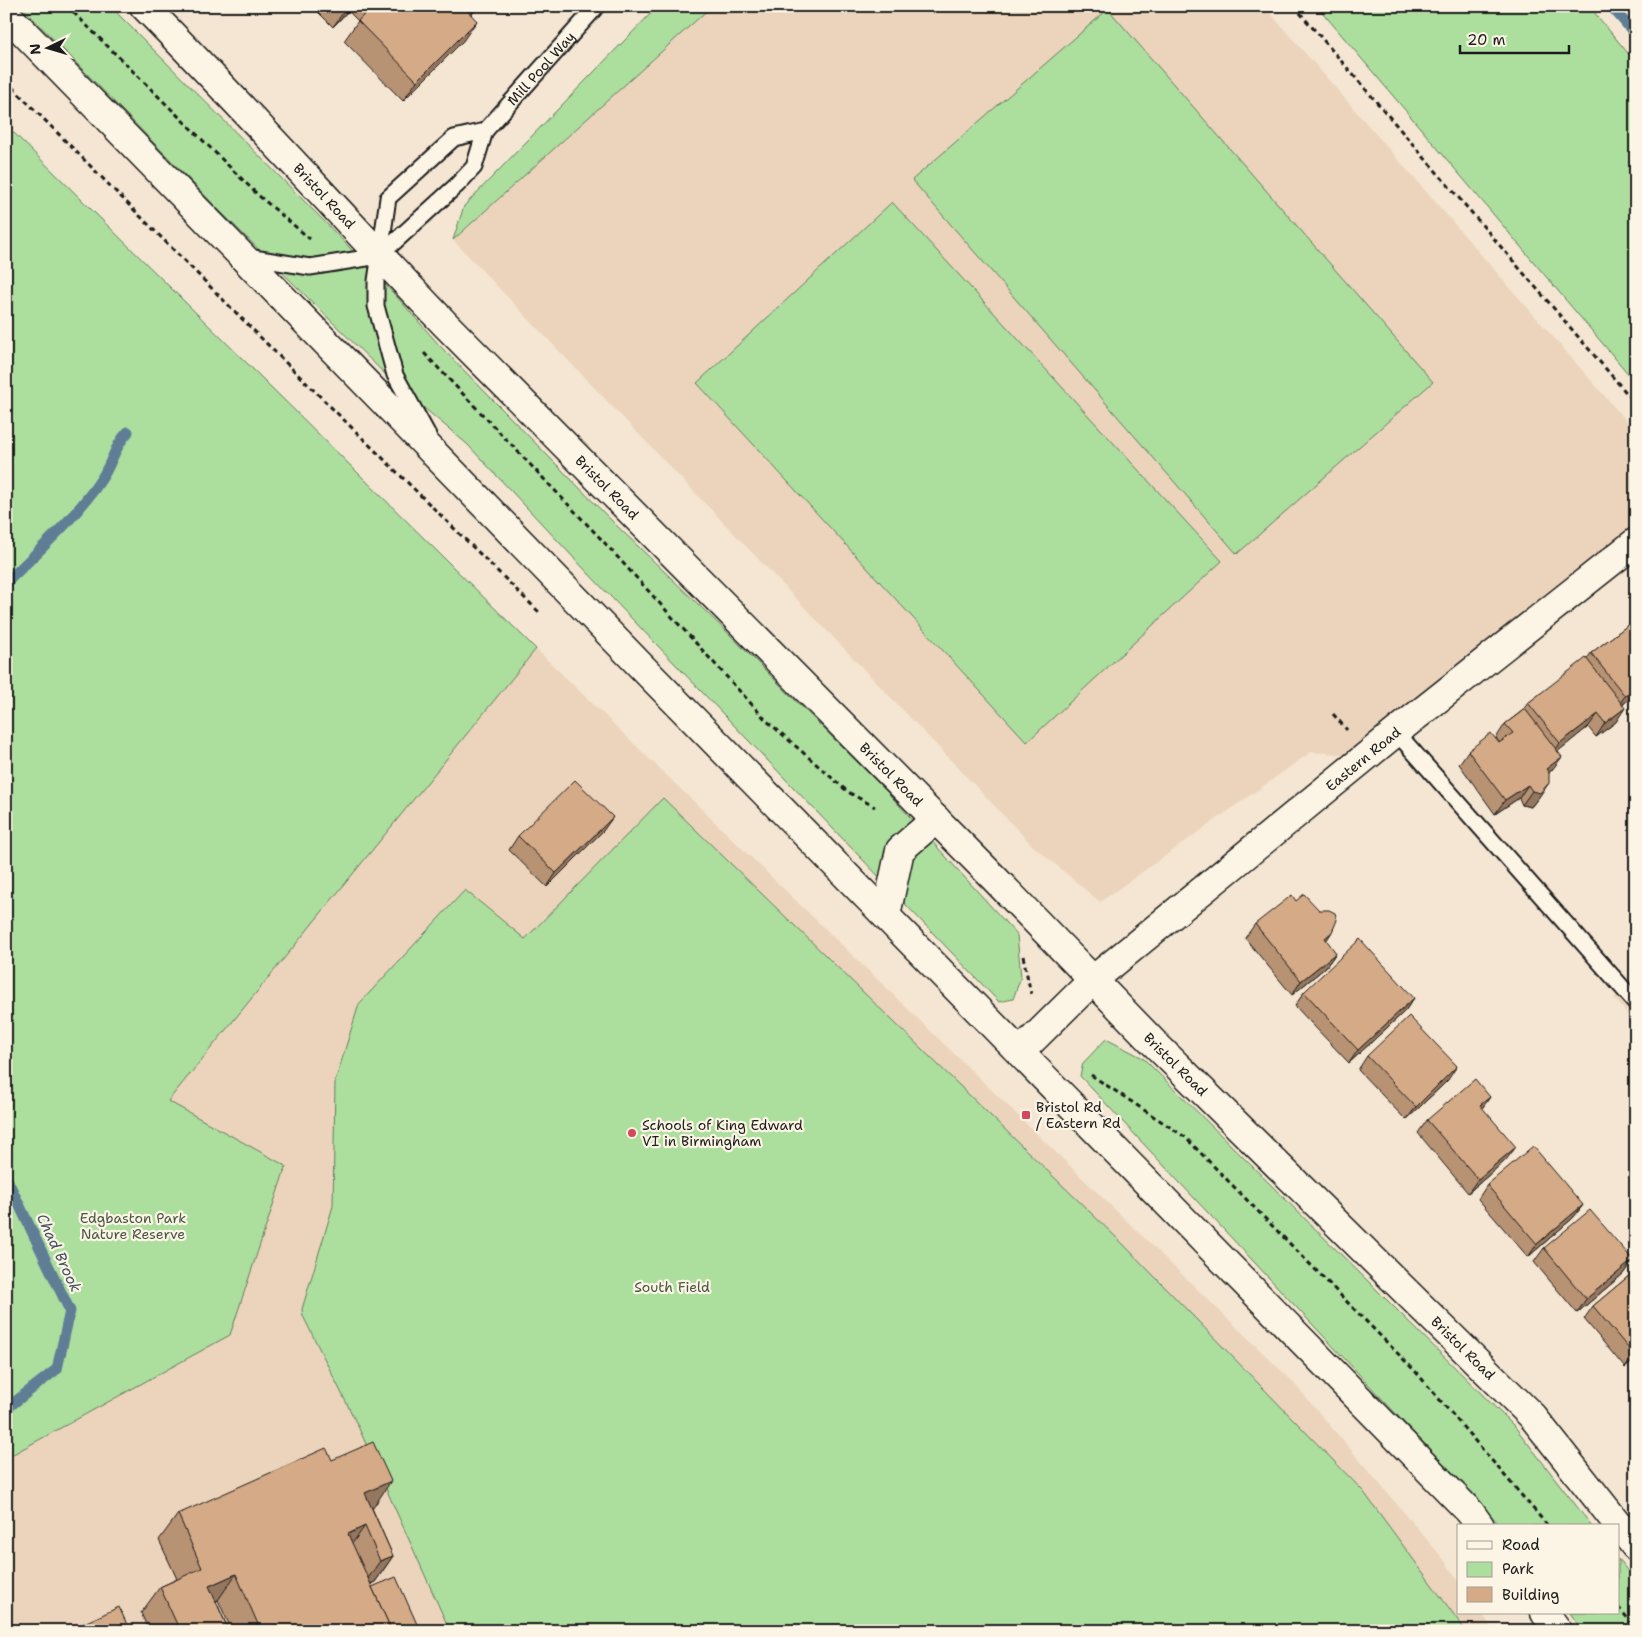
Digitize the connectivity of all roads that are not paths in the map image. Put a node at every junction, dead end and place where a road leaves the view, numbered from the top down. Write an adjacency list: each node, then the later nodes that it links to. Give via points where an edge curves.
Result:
1 (144, 6): 5 (main road, Bristol Road, via 294,161)
2 (596, 6): 4 (lane, Mill Pool Way)
3 (6, 14): 6 (main road)
4 (486, 130): 5 (lane, via 474,166); 5 (lane, via 454,138 388,198)
5 (379, 256): 6 (lane, via 310,267); 7 (lane, via 376,306 390,360 395,375); 10 (main road, Bristol Road)
6 (246, 257): 7 (main road)
7 (445, 464): 11 (main road)
8 (1636, 542): 9 (main road, Eastern Road)
9 (1396, 732): 12 (main road, Eastern Road); 13 (lane)
10 (936, 819): 11 (main road, via 900,850); 12 (main road, Bristol Road)
11 (886, 915): 14 (main road)
12 (1093, 980): 14 (main road, Eastern Road); 16 (main road, Bristol Road, via 1533,1417)
13 (1636, 1003)
14 (1020, 1052): 15 (main road)
15 (1479, 1524)
16 (1618, 1524)
17 (1620, 1527): 18 (main road, Bristol Road)
18 (1636, 1547)
19 (1546, 1614): 20 (main road)
20 (1558, 1631)

